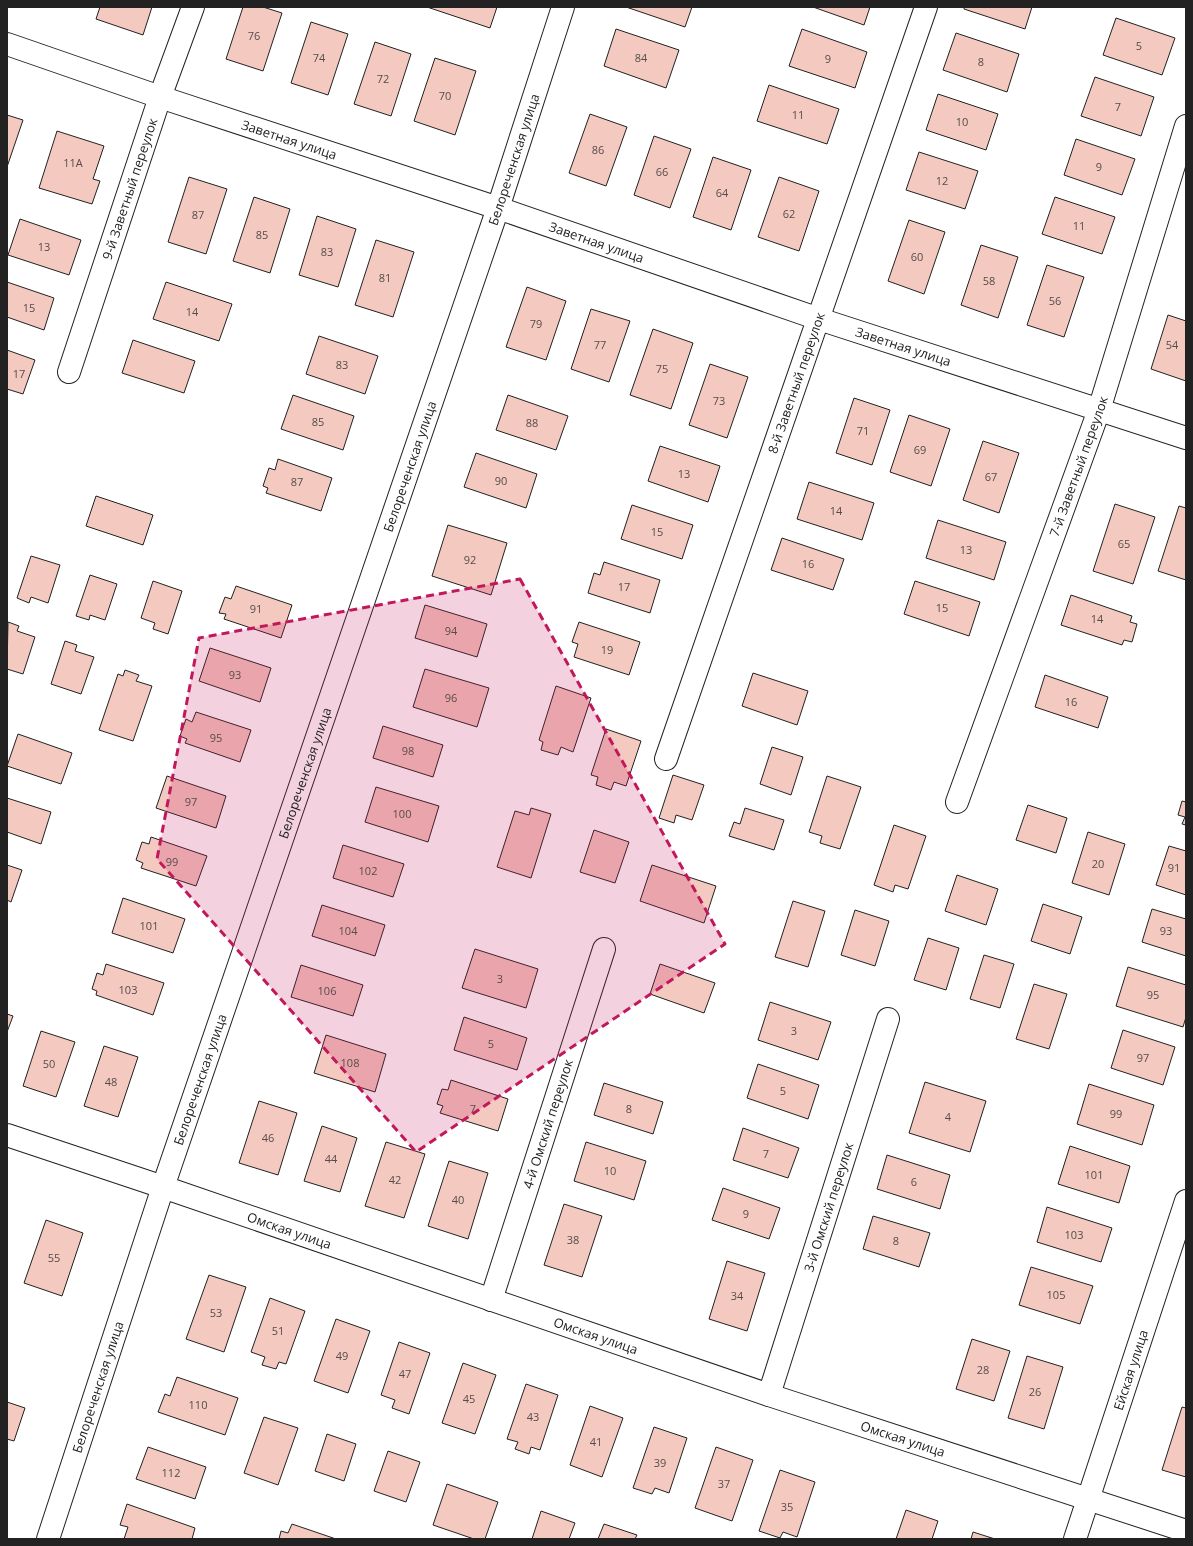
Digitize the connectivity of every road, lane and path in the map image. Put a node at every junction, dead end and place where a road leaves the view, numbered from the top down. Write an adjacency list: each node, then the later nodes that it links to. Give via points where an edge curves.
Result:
1 (193, 7): 5 (street, 9-й Заветный переулок)
2 (563, 7): 7 (street, Белореченская улица)
3 (926, 7): 8 (street, 8-й Заветный переулок)
4 (7, 44): 5 (street, Заветная улица)
5 (160, 97): 7 (street, Заветная улица); 9 (street, 9-й Заветный переулок)
6 (1186, 126): 10 (street, 7-й Заветный переулок)
7 (498, 208): 8 (street, Заветная улица); 17 (street, Белореченская улица)
8 (819, 319): 10 (street, Заветная улица); 12 (street, 8-й Заветный переулок)
9 (69, 372)
10 (1099, 410): 11 (street, Заветная улица); 13 (street, 7-й Заветный переулок)
11 (1186, 438)
12 (666, 758)
13 (957, 802)
14 (604, 949): 19 (street, 4-й Омский переулок)
15 (888, 1019): 20 (street, 3-й Омский переулок)
16 (7, 1135): 17 (street, Омская улица)
17 (163, 1187): 19 (street, Омская улица); 23 (street, Белореченская улица)
18 (1186, 1201): 21 (street, Ейская улица)
19 (491, 1300): 20 (street, Омская улица)
20 (769, 1395): 21 (street, Омская улица)
21 (1088, 1498): 22 (street, Омская улица); 24 (street, Ейская улица)
22 (1186, 1531)
23 (48, 1539)
24 (1075, 1539)

